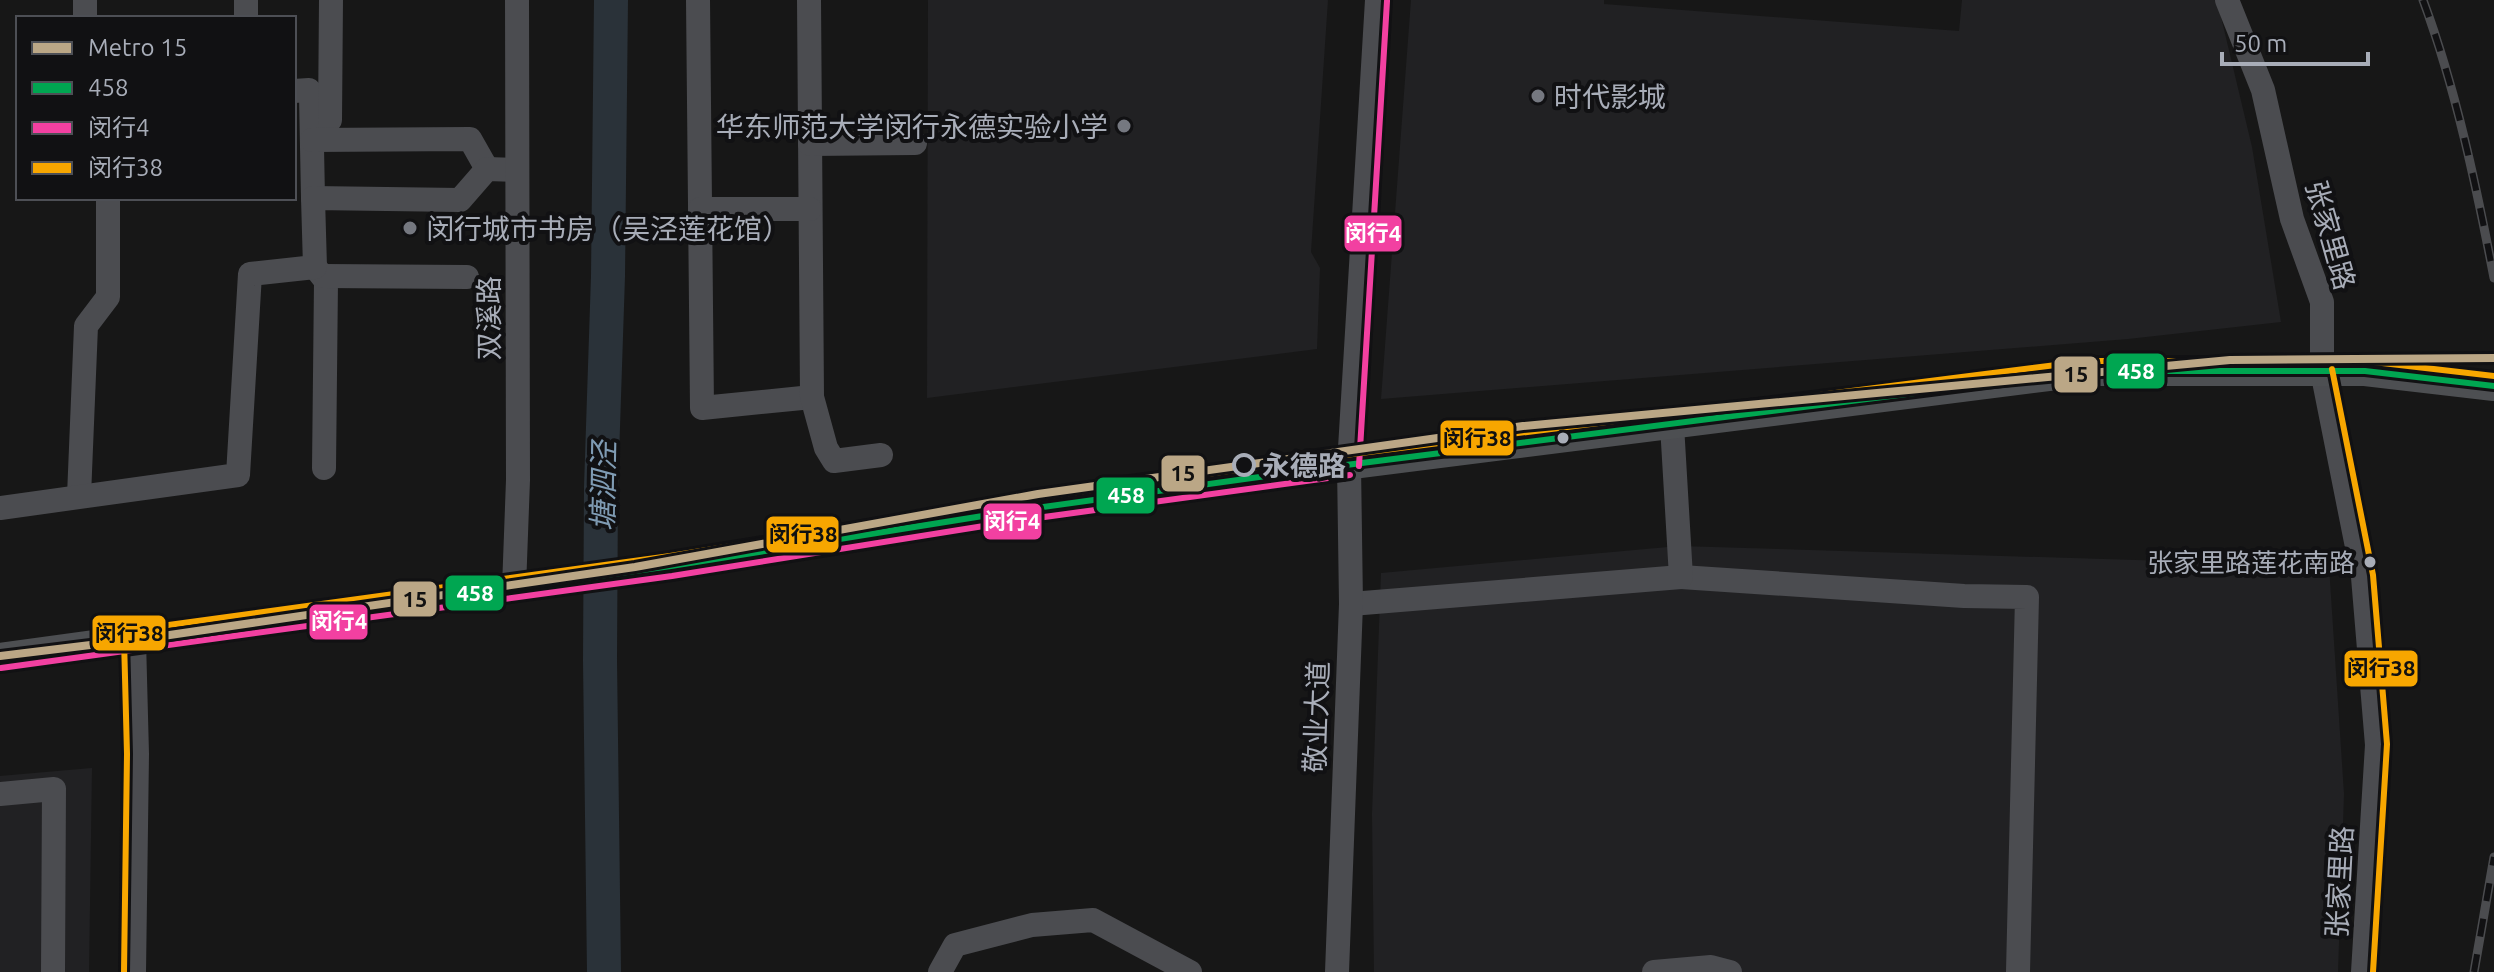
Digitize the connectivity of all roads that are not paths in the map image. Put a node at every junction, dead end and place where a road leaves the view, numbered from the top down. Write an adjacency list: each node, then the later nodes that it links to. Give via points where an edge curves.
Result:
1 (331, 0): 8 (street)
2 (517, 0): 13 (street, 双溪路)
3 (698, 0): 16 (street)
4 (809, 0): 11 (street)
5 (1377, 0): 25 (street)
6 (2227, 0): 20 (street, 张家里路, via 2263,90 2292,219 2322,302)
7 (296, 91): 9 (street, via 309,90)
8 (330, 120)
9 (312, 140): 12 (street, via 470,139); 14 (street)
10 (915, 143): 11 (street)
11 (810, 144): 17 (street)
12 (487, 169): 13 (street); 14 (street, via 460,200)
13 (516, 170): 30 (street, 双溪路)
14 (313, 198): 18 (street)
15 (108, 200): 27 (street, via 108,297 86,326)
16 (700, 209): 17 (street); 22 (street, via 702,408)
17 (810, 209): 22 (street)
18 (319, 272): 19 (street); 26 (street, via 326,281); 27 (street, via 250,274 238,475)
19 (467, 277)
20 (2322, 371): 21 (main road); 23 (main road, via 2089,371); 43 (street, 张家里路, via 2363,577 2377,745)
21 (2494, 386)
22 (812, 397): 24 (street, via 834,461)
23 (1672, 425): 25 (main road); 29 (street)
24 (881, 455)
25 (1349, 465): 30 (main road); 31 (street, 敬业大道)
26 (324, 468)
27 (79, 496): 28 (street)
28 (0, 508)
29 (1681, 577): 31 (street); 42 (street, via 2027,597)
30 (514, 588): 32 (main road)
31 (1351, 604): 39 (street, 敬业大道)
32 (134, 640): 33 (main road); 36 (street)
33 (0, 658)
34 (0, 794): 35 (street, via 54,789)
35 (53, 972)
36 (134, 972)
37 (940, 972): 38 (street, via 955,945 1032,925 1093,920)
38 (1190, 972)
39 (1337, 972)
40 (1654, 972): 41 (street, via 1711,967)
41 (1730, 972)
42 (2018, 972)
43 (2363, 972)

